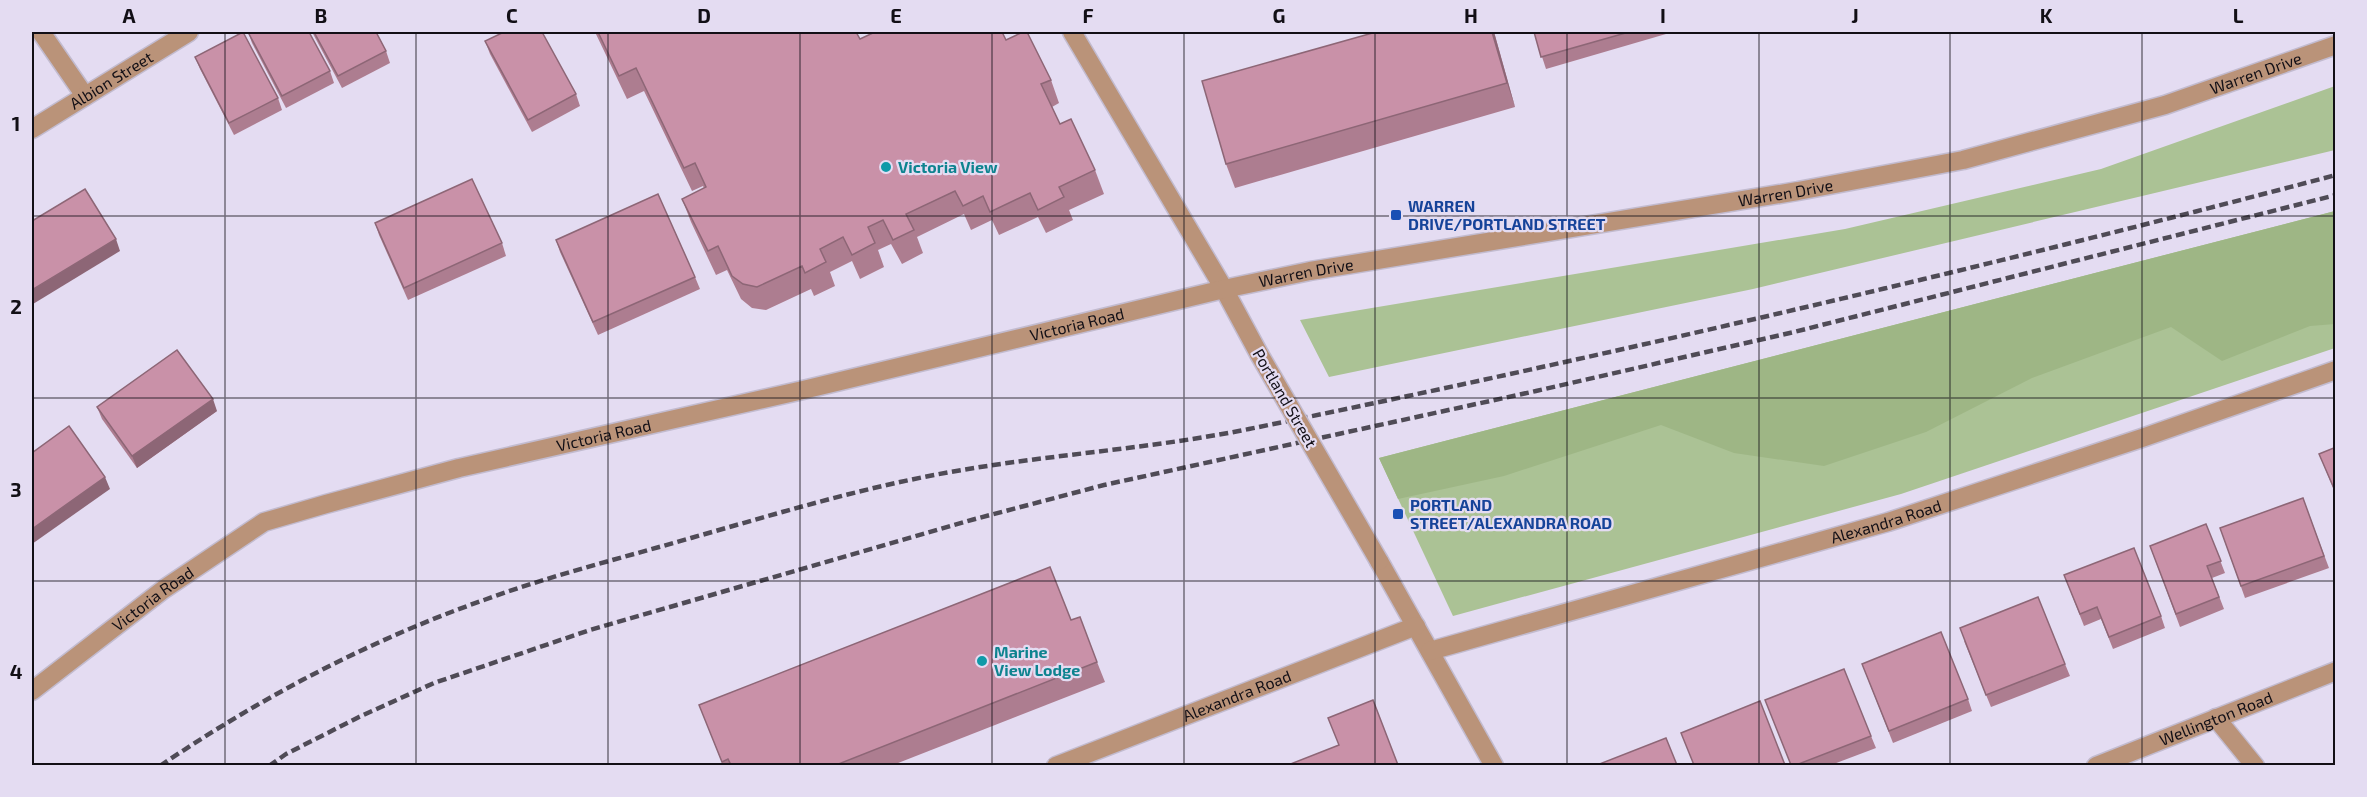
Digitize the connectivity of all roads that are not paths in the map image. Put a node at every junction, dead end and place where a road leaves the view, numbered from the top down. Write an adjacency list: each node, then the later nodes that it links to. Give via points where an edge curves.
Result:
1 (41, 32): 5 (street)
2 (189, 32): 5 (street, Albion Street)
3 (1072, 32): 7 (street, Portland Street)
4 (2336, 45): 7 (street, Warren Drive, via 2165,105 1963,160)
5 (85, 96): 6 (street, Albion Street)
6 (32, 129)
7 (1224, 289): 9 (street, Portland Street, bridge); 12 (street, Victoria Road, via 459,468 264,522 164,589)
8 (2336, 370): 10 (street, Alexandra Road, via 1888,522)
9 (1416, 626): 10 (street, Portland Street); 14 (street, Alexandra Road)
10 (1430, 651): 15 (street, Portland Street)
11 (2336, 670): 13 (street, Wellington Road)
12 (32, 691)
13 (2216, 718): 16 (street, Wellington Road); 17 (street)
14 (1056, 765)
15 (1494, 765)
16 (2096, 765)
17 (2255, 765)

